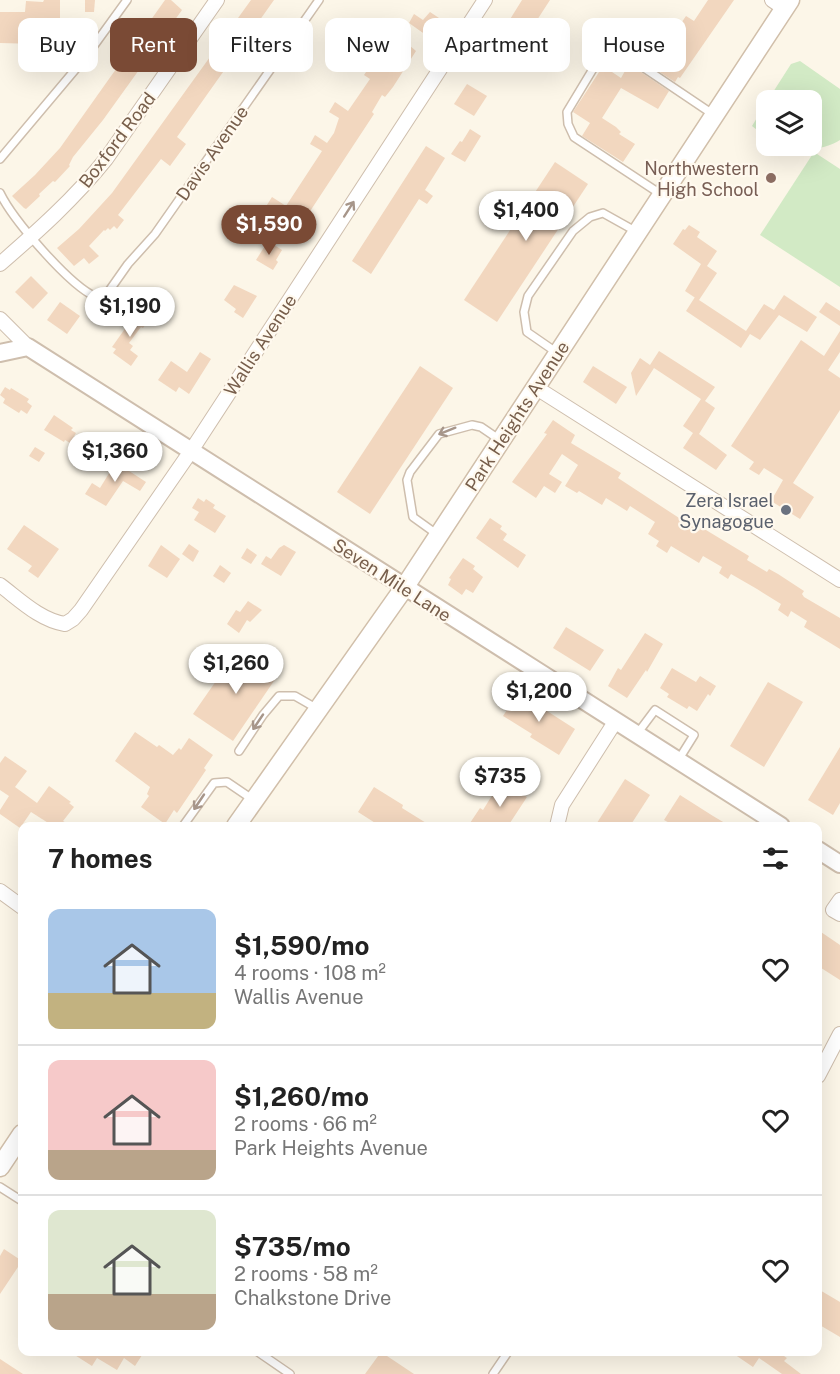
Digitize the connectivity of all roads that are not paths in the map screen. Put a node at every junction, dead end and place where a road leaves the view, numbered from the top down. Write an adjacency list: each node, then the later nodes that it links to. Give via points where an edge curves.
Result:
1 (127, 0): 7 (lane, via 85,58)
2 (319, 0): 11 (lane, Davis Avenue, via 155,234 109,291 96,297 81,289)
3 (485, 0): 19 (street, Wallis Avenue, one-way to 3)
4 (216, 1): 11 (street, Boxford Road, via 99,168 68,204)
5 (782, 3): 6 (main road, Park Heights Avenue)
6 (714, 115): 9 (main road, Park Heights Avenue); 9 (lane, via 625,55 602,54 567,112 568,124 574,137)
7 (0, 159)
8 (0, 193): 11 (lane)
9 (662, 195): 10 (main road, Park Heights Avenue)
10 (637, 232): 16 (main road, Park Heights Avenue); 16 (lane, via 603,213 590,217 573,231 528,296 524,312 527,332)
11 (31, 237): 12 (street, Boxford Road)
12 (0, 264)
13 (0, 319): 14 (street)
14 (28, 347): 15 (street); 19 (street, Seven Mile Lane)
15 (0, 353)
16 (557, 353): 17 (main road, Park Heights Avenue)
17 (535, 387): 18 (main road, Park Heights Avenue); 21 (street)
18 (501, 440): 20 (main road, Park Heights Avenue); 20 (lane, one-way to 20, via 472,424 447,431 434,438 410,472 407,487 413,517)
19 (190, 451): 22 (street, Wallis Avenue, via 73,619 65,624 43,617); 23 (street, Seven Mile Lane)
20 (438, 535): 23 (main road, Park Heights Avenue)
21 (840, 580)
22 (0, 585)
23 (404, 588): 24 (main road, Park Heights Avenue); 25 (street, Seven Mile Lane)
24 (318, 709): 27 (lane, one-way to 27, via 295,696 279,696); 29 (main road, Park Heights Avenue)
25 (615, 722): 26 (street, Seven Mile Lane); 32 (street, via 562,805)
26 (636, 735): 28 (street, Seven Mile Lane); 28 (lane, via 655,710 694,735)
27 (239, 751)
28 (678, 762): 33 (street, Seven Mile Lane)
29 (254, 801): 30 (lane, one-way to 30, via 227,782 214,783); 31 (main road, Park Heights Avenue)
30 (186, 822)
31 (239, 822)
32 (558, 822)
33 (775, 822)
34 (822, 853): 35 (street)
35 (840, 864)
36 (0, 891): 38 (street)
37 (840, 900): 39 (street, via 833,910)
38 (18, 904)
39 (840, 914)
40 (840, 1035): 41 (street)
41 (822, 1069)
42 (18, 1140): 43 (main road)
43 (0, 1167)
44 (0, 1187): 45 (lane)
45 (18, 1198)
46 (264, 1356): 48 (lane)
47 (505, 1356): 49 (lane)
48 (290, 1374)
49 (493, 1374)

